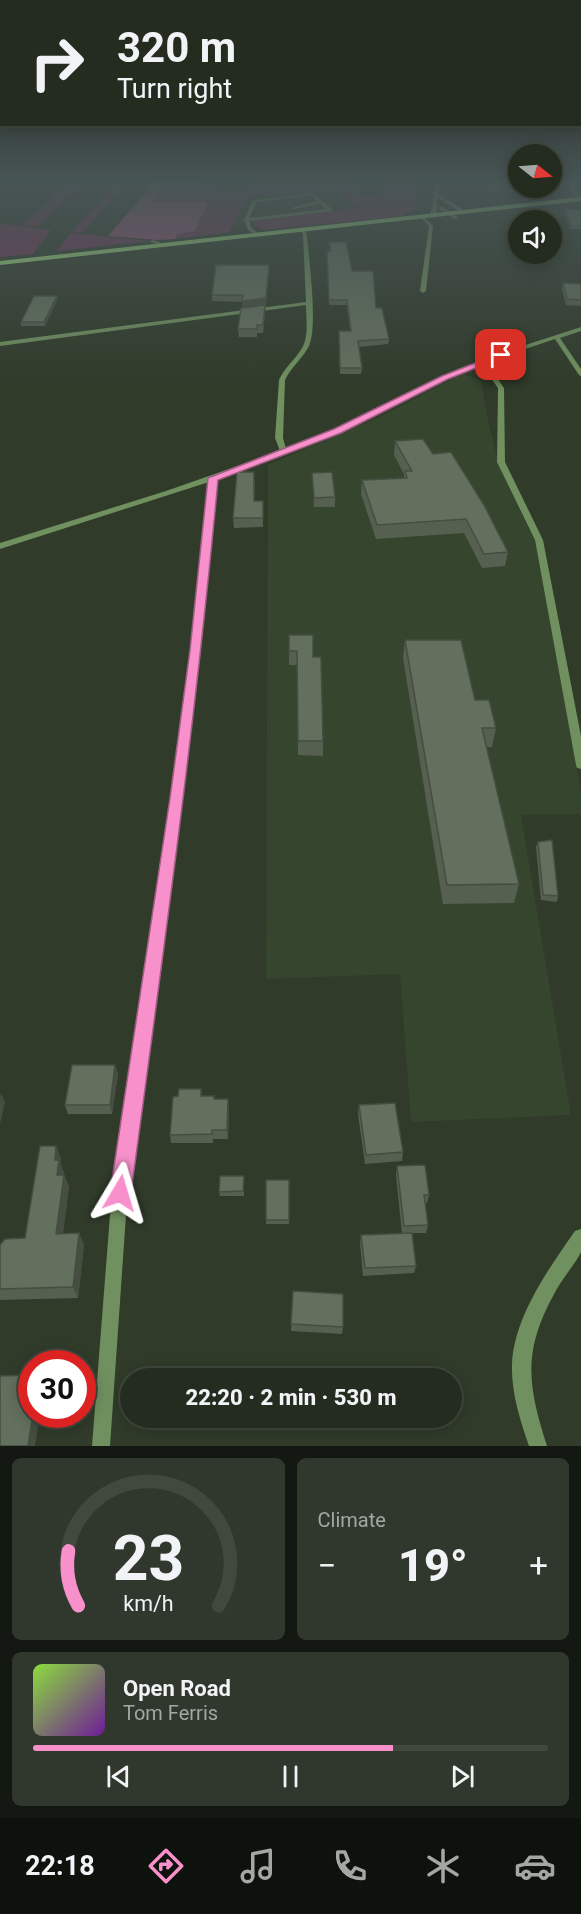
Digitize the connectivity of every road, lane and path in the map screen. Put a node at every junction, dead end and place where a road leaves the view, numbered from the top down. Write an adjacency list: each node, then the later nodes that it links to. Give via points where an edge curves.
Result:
1 (119, 249): 4 (main road)
2 (306, 249): 6 (street)
3 (428, 249): 5 (street)
4 (0, 263)
5 (423, 291)
6 (309, 303): 9 (street); 12 (street, via 309,337 282,380 279,438)
7 (581, 329): 8 (street)
8 (557, 337): 10 (street); 11 (street)
9 (0, 344)
10 (483, 362): 12 (street); 15 (street, via 501,388 501,462 539,540)
11 (581, 374)
12 (284, 453): 13 (street)
13 (213, 478): 14 (street); 17 (street, via 180,775 118,1215)
14 (0, 546)
15 (581, 765)
16 (581, 1237): 18 (street, via 537,1307 522,1357 527,1416)
17 (102, 1446)
18 (538, 1446)

